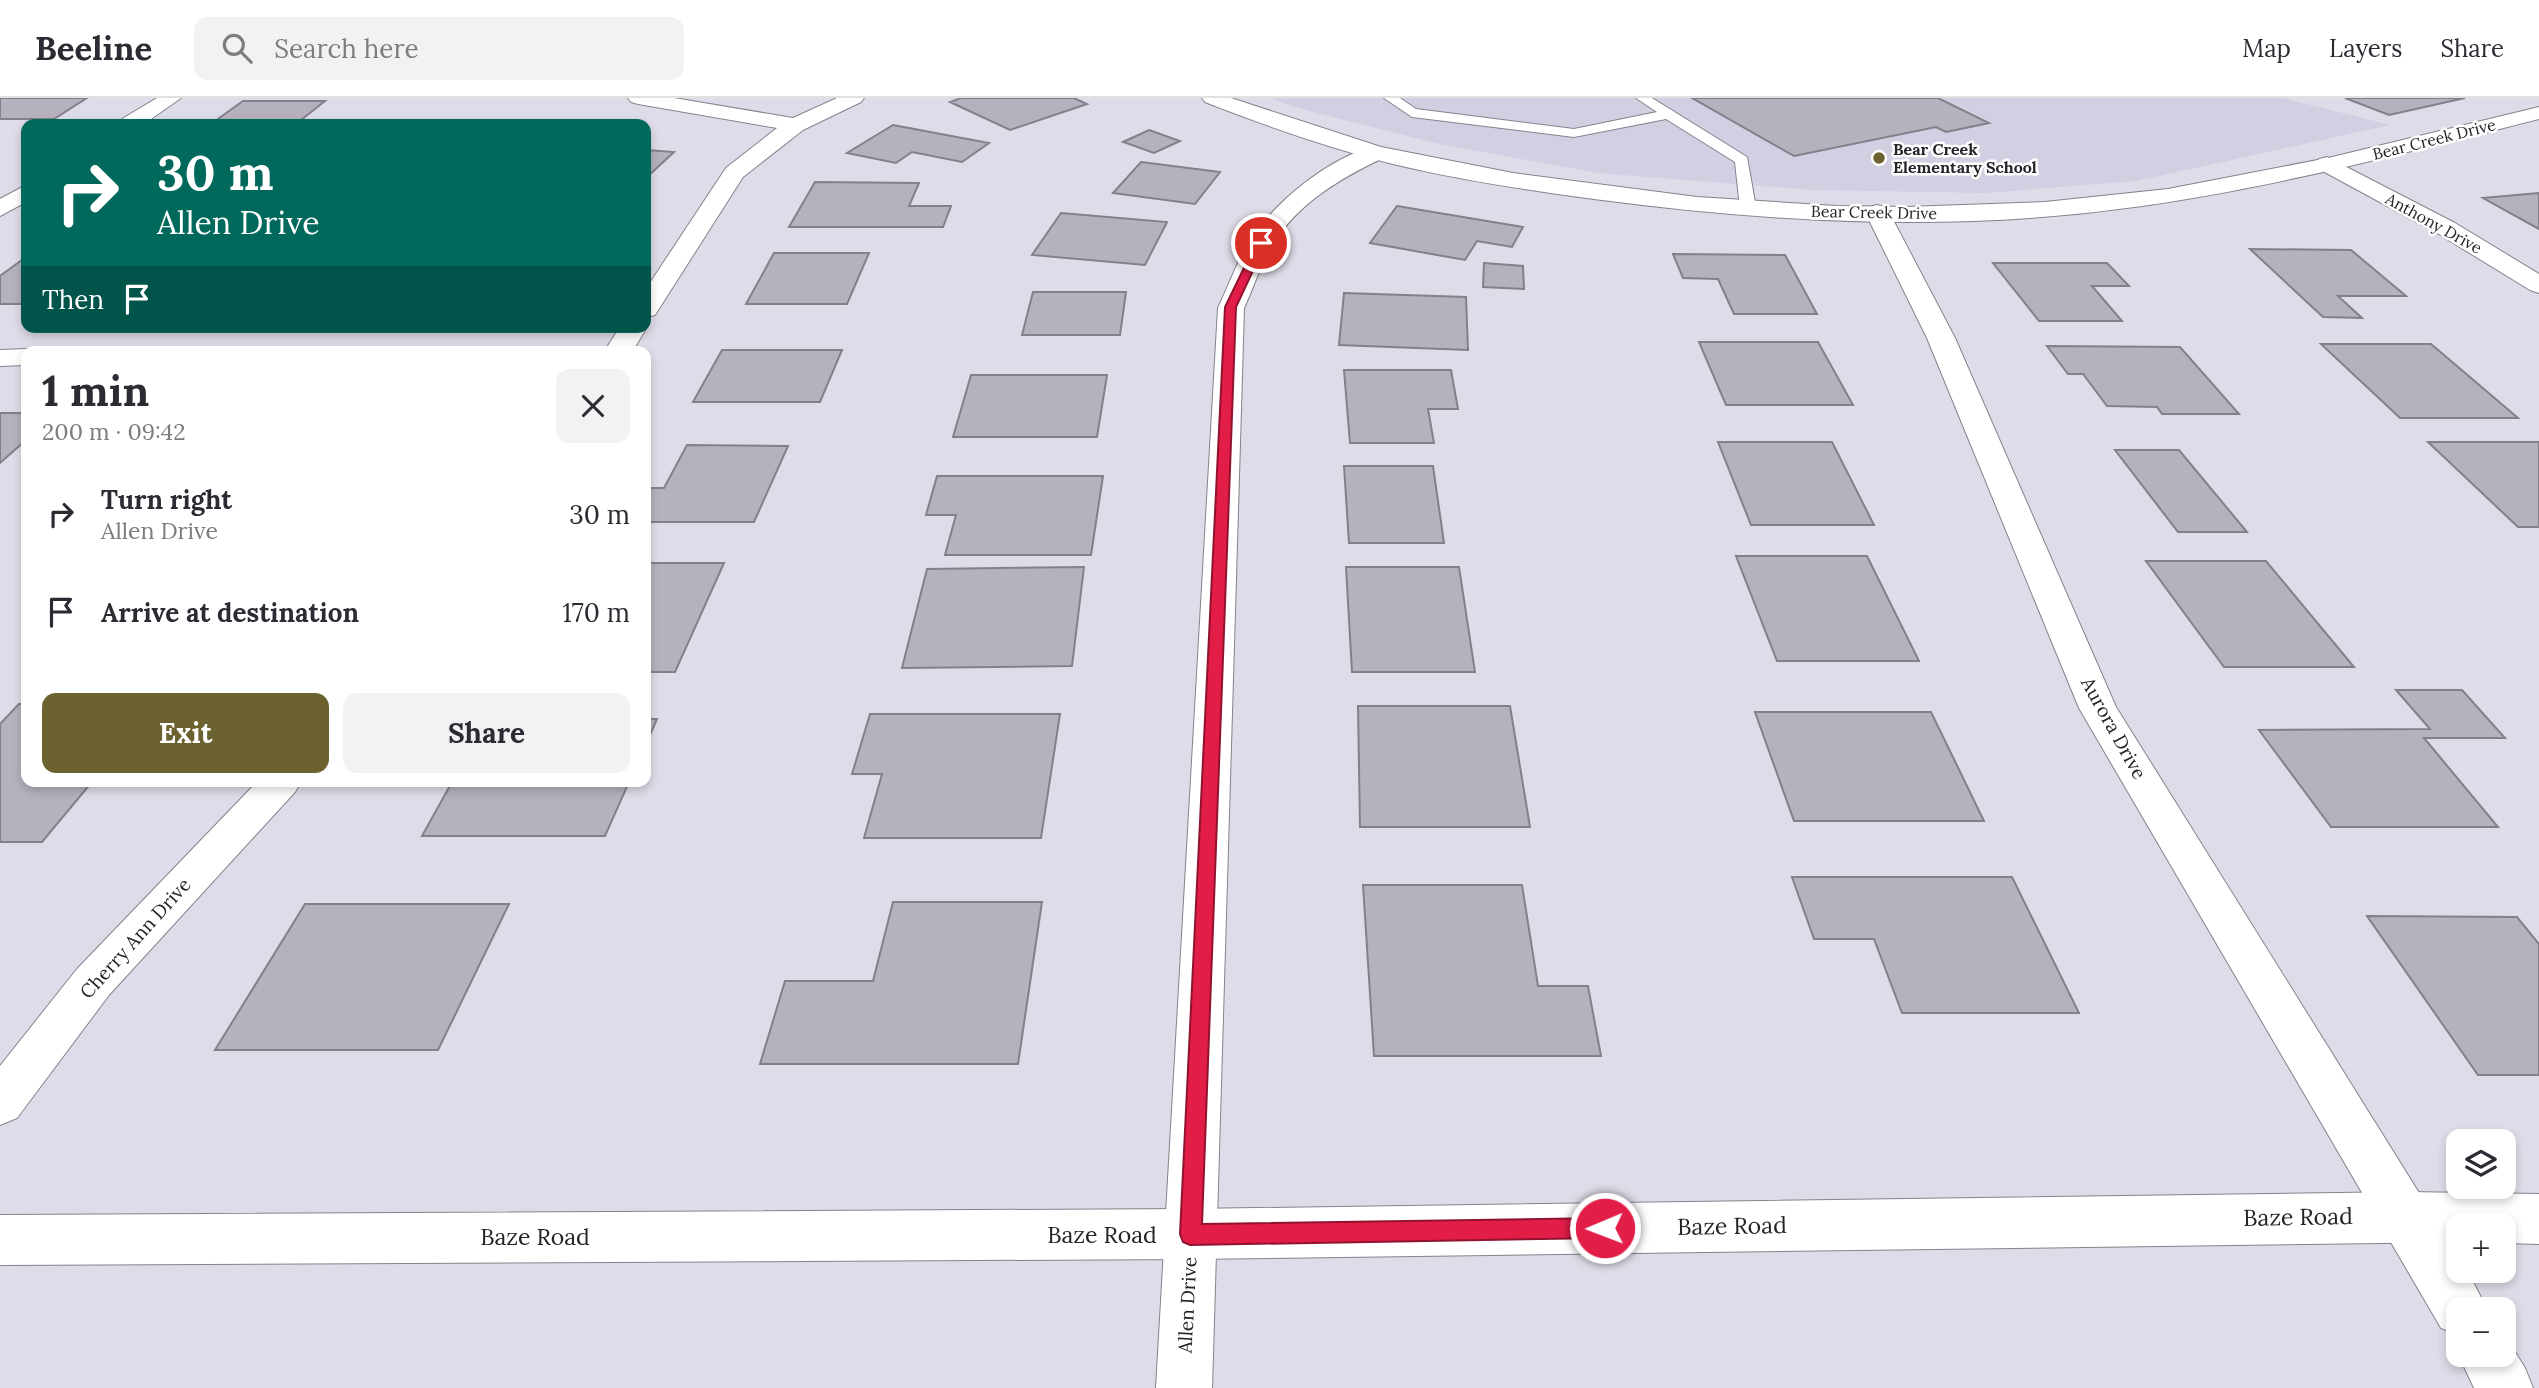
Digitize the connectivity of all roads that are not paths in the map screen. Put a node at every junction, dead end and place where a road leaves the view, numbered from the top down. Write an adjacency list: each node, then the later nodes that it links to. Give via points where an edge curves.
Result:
1 (171, 98): 9 (street)
2 (638, 98): 10 (street)
3 (854, 98): 10 (street)
4 (1212, 98): 11 (street, Bear Creek Drive)
5 (1391, 98): 8 (lane, via 1412,113 1574,133)
6 (1643, 98): 8 (lane)
7 (2539, 113): 12 (street, Bear Creek Drive)
8 (1669, 114): 14 (lane, via 1742,160)
9 (138, 119)
10 (795, 125): 18 (street, via 734,173)
11 (1375, 153): 14 (street, Bear Creek Drive, via 1646,200); 25 (street, Allen Drive, via 1333,173 1294,203 1261,243 1231,307)
12 (2327, 164): 16 (street, Bear Creek Drive, via 2113,203 1985,213); 17 (street, Anthony Drive)
13 (21, 195): 15 (street)
14 (1748, 208): 16 (street, Bear Creek Drive)
15 (0, 209)
16 (1877, 212): 23 (street, Aurora Drive, via 1941,338 2098,708)
17 (2539, 285)
18 (651, 301)
19 (21, 357): 20 (street)
20 (0, 358)
21 (276, 787): 22 (street, Cherry Ann Drive, via 93,982)
22 (0, 1103)
23 (2406, 1216): 24 (street, Baze Road); 25 (street, Baze Road); 27 (street, Aurora Drive)
24 (2539, 1219)
25 (1190, 1234): 26 (street, Baze Road); 29 (street, Allen Drive)
26 (0, 1240)
27 (2453, 1297)
28 (2493, 1367): 30 (street)
29 (1184, 1388)
30 (2505, 1388)

